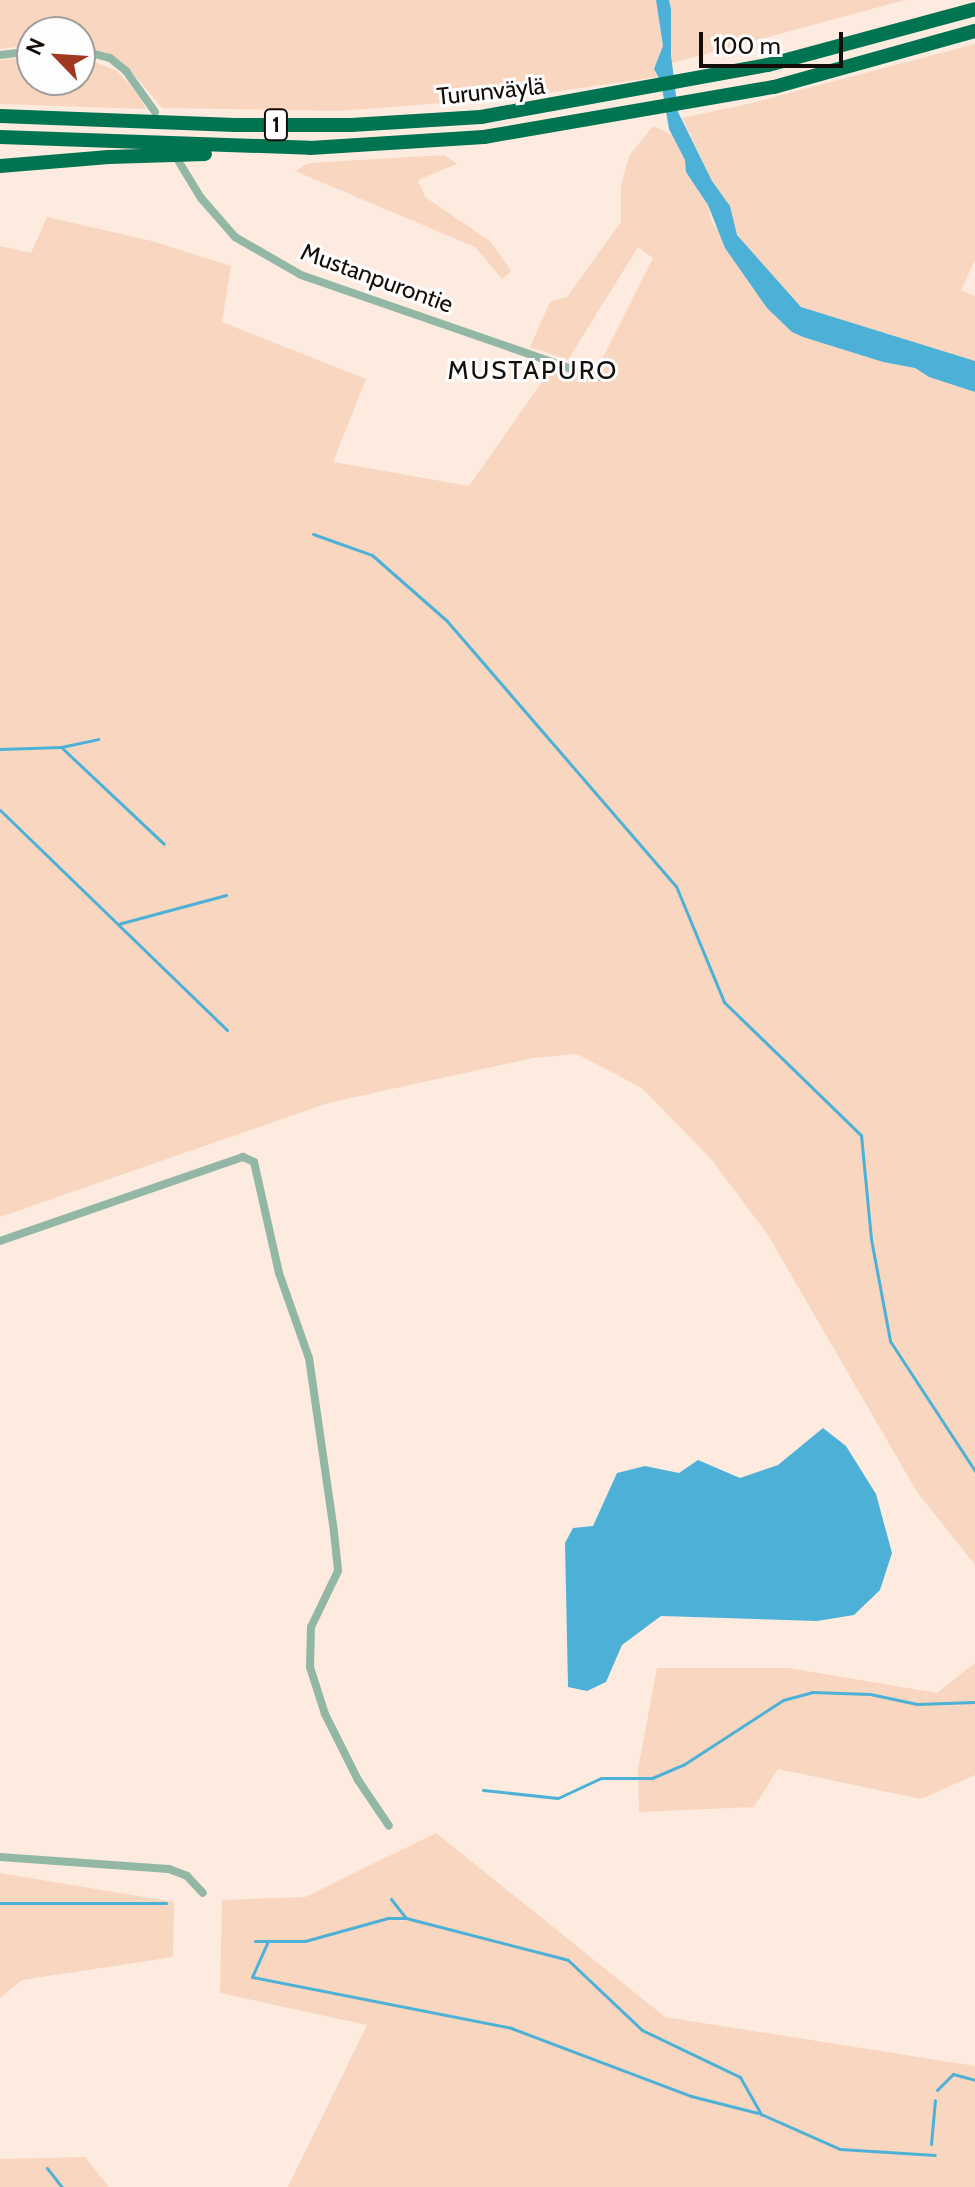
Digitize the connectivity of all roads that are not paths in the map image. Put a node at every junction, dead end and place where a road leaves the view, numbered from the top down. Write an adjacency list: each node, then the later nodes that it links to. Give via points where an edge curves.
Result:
1 (975, 9): 5 (highway, Turunväylä / 1, via 874,39 704,78 481,117 235,125)
2 (975, 31): 7 (highway, Turunväylä / 1, via 789,83 636,112 484,137)
3 (96, 54): 4 (street, via 126,71)
4 (155, 112)
5 (0, 116)
6 (0, 137): 7 (highway, Turunväylä / 1)
7 (310, 148): 9 (highway)
8 (179, 162): 10 (street, Mustanpurontie, via 235,237 301,275)
9 (0, 166)
10 (598, 378)
11 (0, 1241): 12 (street, via 243,1157 254,1162 279,1273 309,1358 334,1532 338,1571 311,1627 310,1667 325,1714 358,1780)
12 (389, 1826)
13 (0, 1857): 14 (street, via 169,1869 187,1876)
14 (203, 1893)

